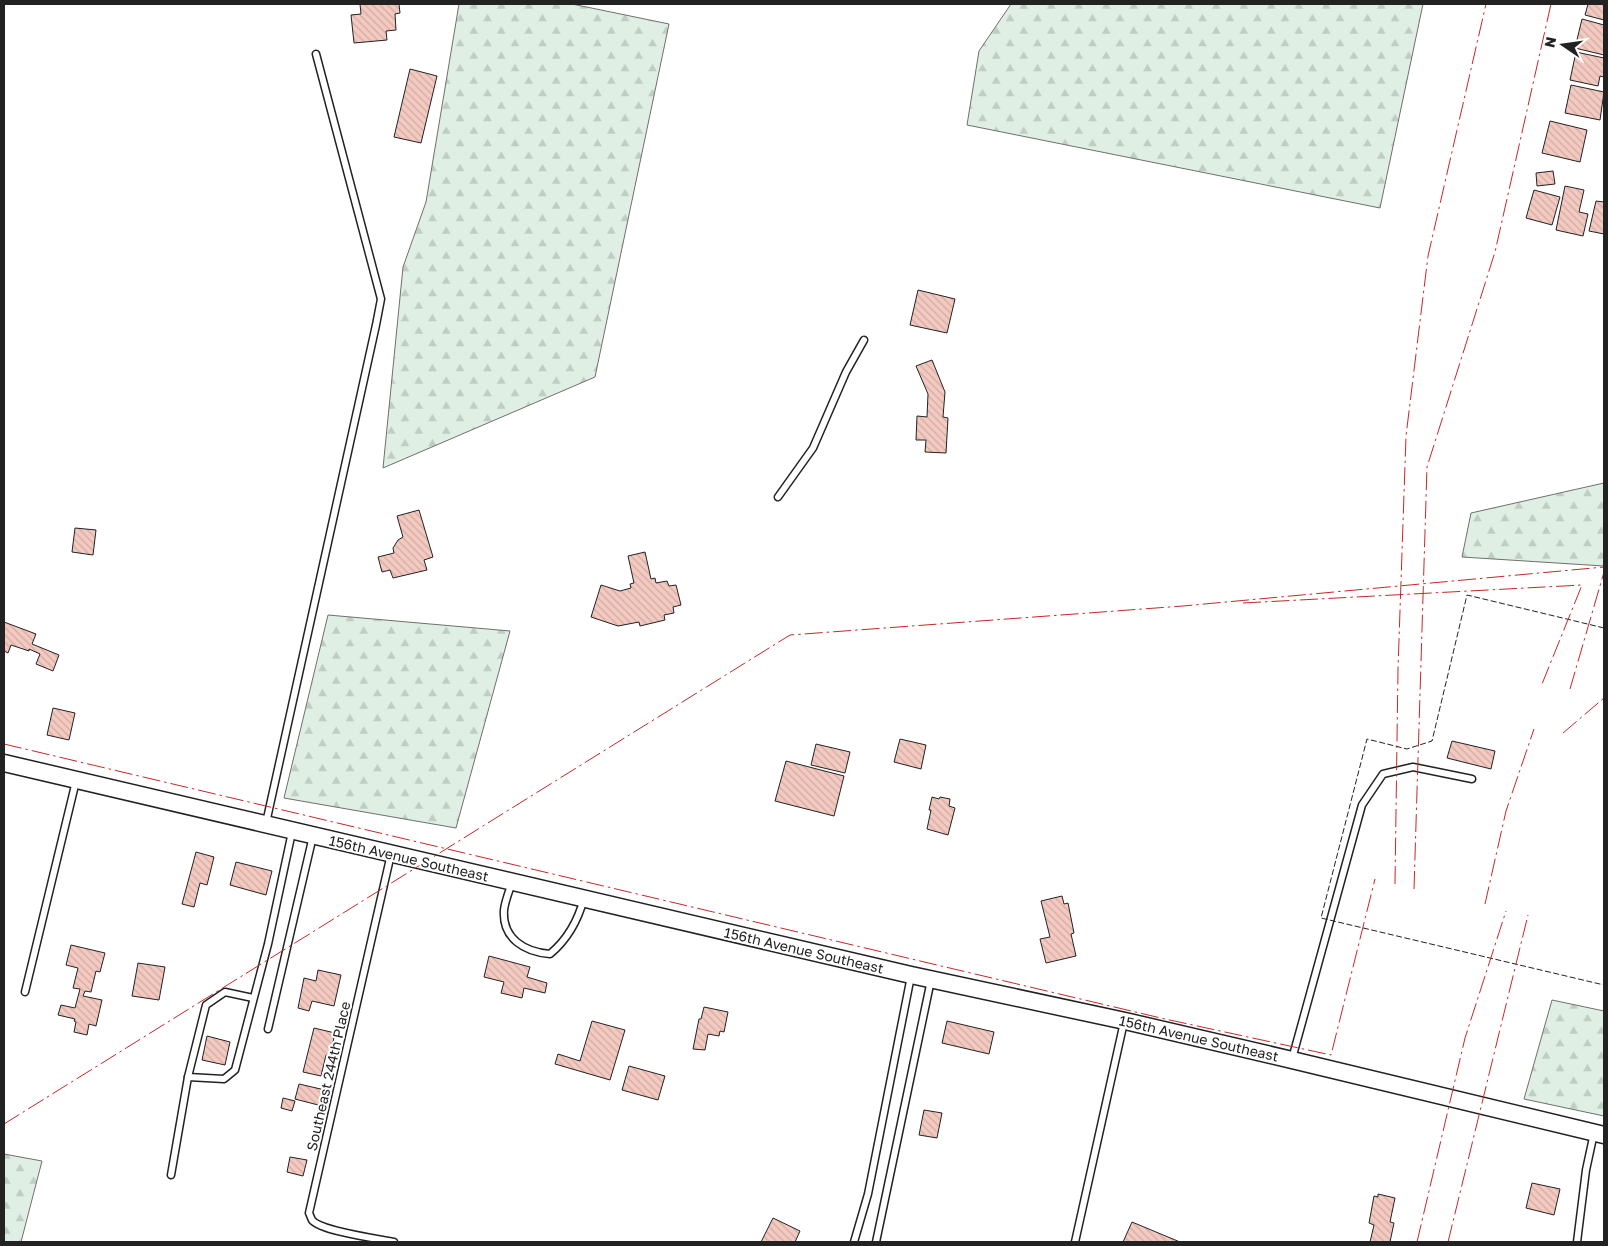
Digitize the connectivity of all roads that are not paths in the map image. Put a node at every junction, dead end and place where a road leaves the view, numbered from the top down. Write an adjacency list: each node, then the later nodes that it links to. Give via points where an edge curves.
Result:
1 (316, 54): 7 (lane, via 381,299)
2 (864, 340): 3 (lane, via 846,372 813,448)
3 (778, 497)
4 (4, 763): 6 (street, 156th Avenue Southeast)
5 (1472, 779): 19 (lane, via 1413,767 1383,774 1362,805)
6 (76, 780): 7 (street, 156th Avenue Southeast); 15 (lane)
7 (266, 824): 8 (street, 156th Avenue Southeast)
8 (292, 830): 9 (street, 156th Avenue Southeast); 16 (lane)
9 (314, 835): 10 (street, 156th Avenue Southeast); 18 (lane)
10 (391, 853): 11 (street, 156th Avenue Southeast); 23 (lane, Southeast 244th Place, via 309,1213 319,1226)
11 (512, 882): 12 (street, 156th Avenue Southeast); 12 (lane, via 504,909 510,937 524,948 538,953 550,954 559,946 580,914)
12 (584, 898): 13 (street, 156th Avenue Southeast)
13 (911, 975): 14 (street, 156th Avenue Southeast); 24 (lane, via 868,1194)
14 (931, 979): 17 (street, 156th Avenue Southeast); 25 (lane)
15 (25, 992)
16 (253, 998): 20 (lane, via 236,1070 224,1079); 20 (lane, via 226,992 206,1005)
17 (1124, 1021): 19 (street, 156th Avenue Southeast); 26 (lane)
18 (268, 1029)
19 (1292, 1060): 21 (street, 156th Avenue Southeast)
20 (188, 1077): 22 (lane)
21 (1599, 1134): 27 (lane, via 1586,1170)
22 (171, 1175)
23 (394, 1242)
24 (854, 1242)
25 (876, 1242)
26 (1075, 1242)
27 (1577, 1242)

